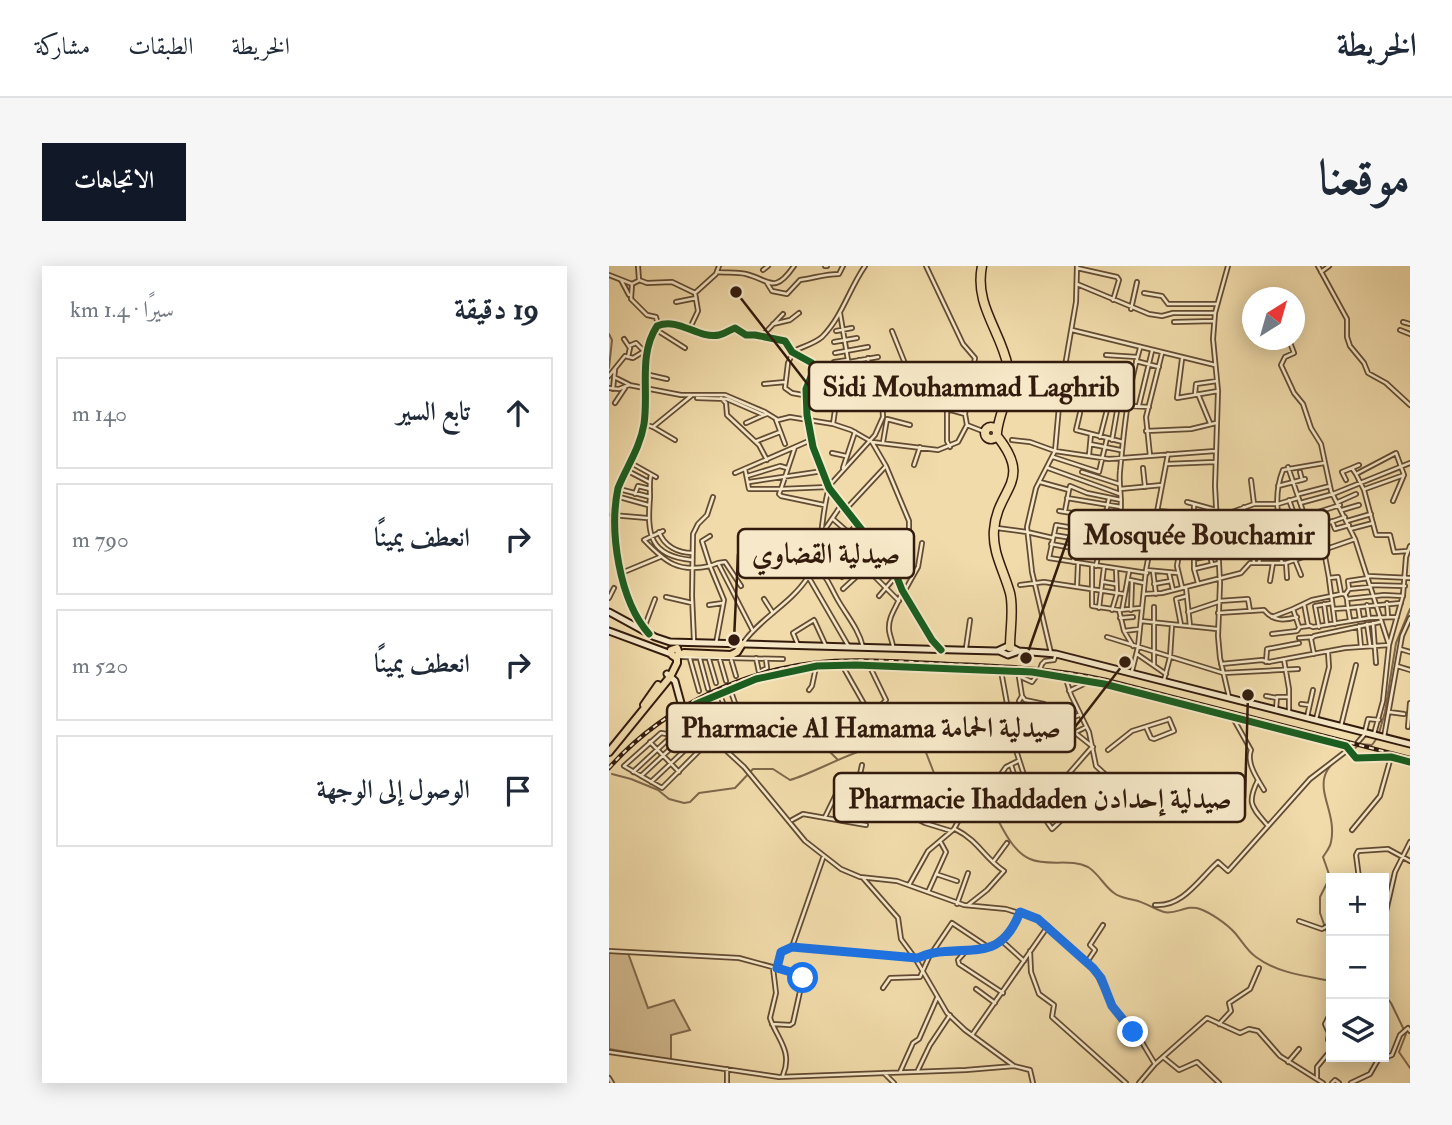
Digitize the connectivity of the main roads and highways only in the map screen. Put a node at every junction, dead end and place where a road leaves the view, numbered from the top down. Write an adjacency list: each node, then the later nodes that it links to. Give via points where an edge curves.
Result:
1 (980, 266): 2 (highway, via 977,292 1006,379)
2 (993, 433): 2 (highway, via 1011,474 990,531 1007,594 1007,650 1010,593 996,552 994,528 1014,472 1010,455)
3 (742, 643): 4 (main road, via 731,654 675,654)
4 (668, 676): 5 (main road); 6 (main road)
5 (609, 746)
6 (609, 752)

